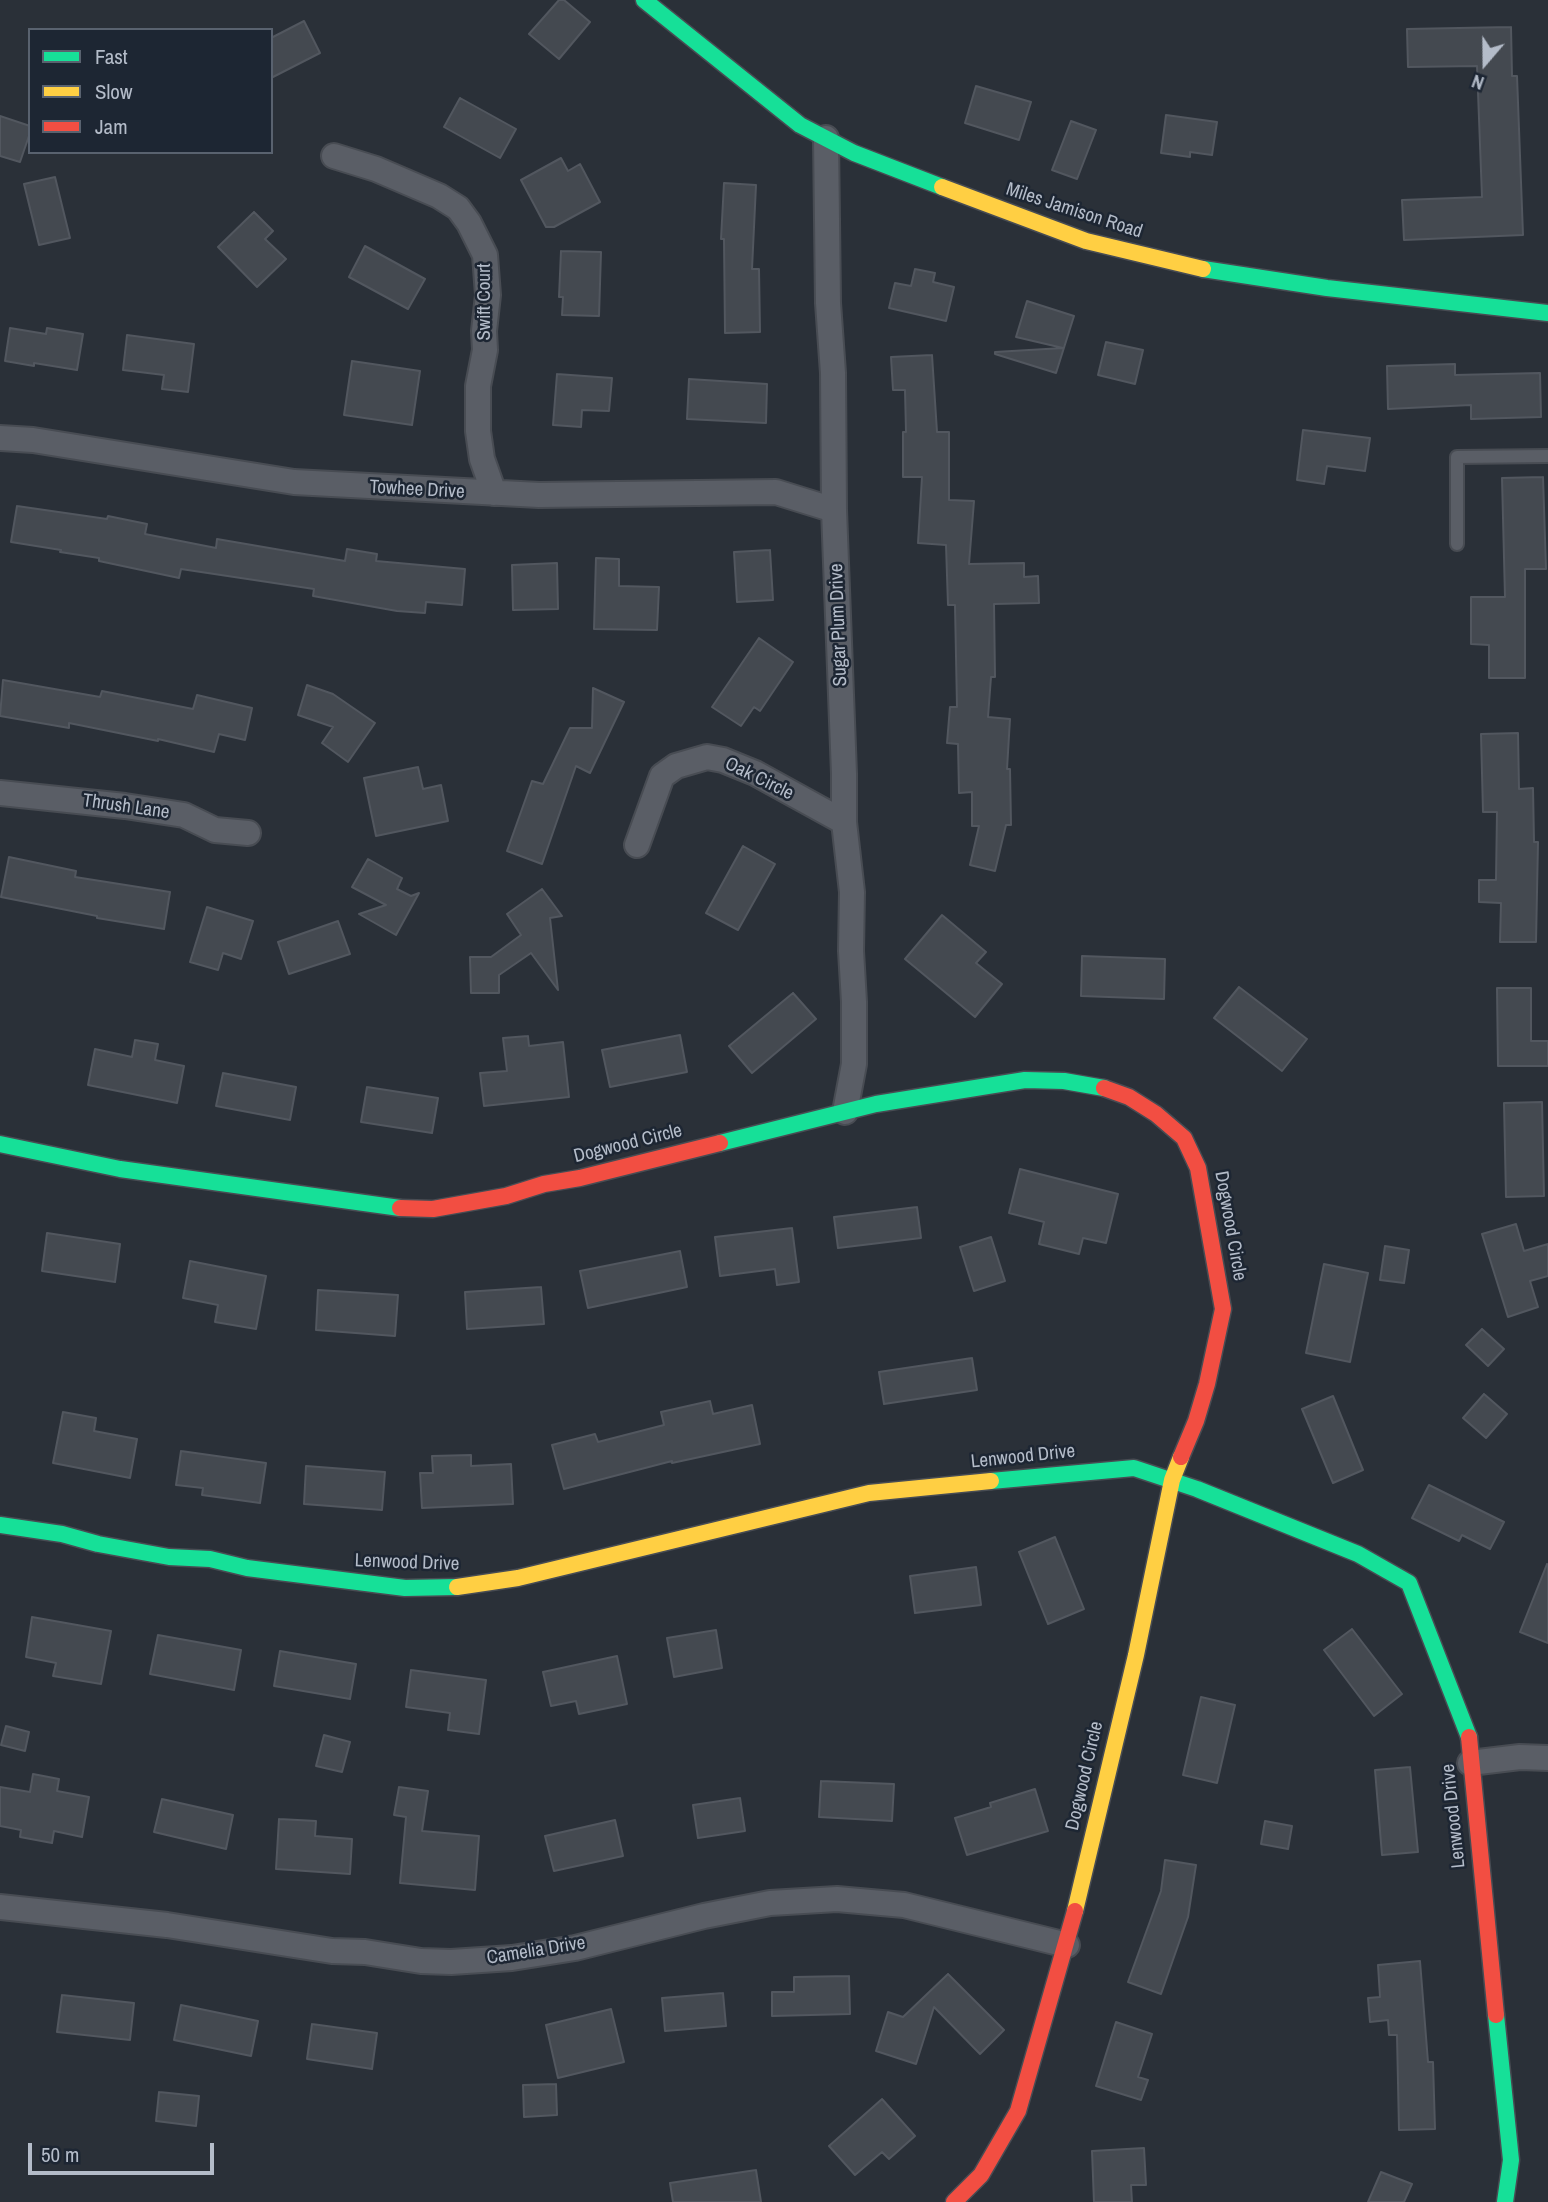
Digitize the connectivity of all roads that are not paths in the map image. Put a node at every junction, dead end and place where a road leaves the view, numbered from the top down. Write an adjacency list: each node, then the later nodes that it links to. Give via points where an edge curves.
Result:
1 (644, 0): 2 (street, Miles Jamison Road, via 800,125)
2 (826, 138): 4 (street, Miles Jamison Road, via 854,153 1086,241 1269,280); 8 (street, Sugar Plum Drive)
3 (334, 156): 7 (street, Swift Court, via 411,183 458,208 485,255 488,295 478,431)
4 (1548, 313)
5 (0, 438): 7 (street, Towhee Drive, via 294,482)
6 (1548, 456): 9 (lane, via 1457,457)
7 (495, 494): 8 (street, Towhee Drive, via 776,492)
8 (834, 510): 11 (street, Sugar Plum Drive)
9 (1457, 544)
10 (0, 793): 12 (street, Thrush Lane, via 184,815 215,830)
11 (844, 822): 13 (street, Oak Circle, via 755,773 707,757 676,766 662,776); 14 (street, Sugar Plum Drive, via 852,892 854,1002 854,1064)
12 (248, 833)
13 (637, 845)
14 (845, 1112): 15 (street, Dogwood Circle, via 506,1196 433,1209 397,1208 120,1169); 16 (street, Dogwood Circle, via 1025,1080 1064,1081 1129,1097 1184,1138 1198,1168 1223,1308 1199,1409)
15 (0, 1144)
16 (1172, 1480): 17 (street, Lenwood Drive, via 1134,1468 869,1493 518,1578 444,1588 405,1588 169,1557); 19 (street, Lenwood Drive, via 1358,1554 1409,1583 1468,1731); 21 (street, Dogwood Circle)
17 (0, 1525)
18 (1548, 1758): 19 (street)
19 (1470, 1763): 23 (street, Lenwood Drive, via 1511,2160)
20 (0, 1907): 21 (street, Camelia Drive, via 167,1925 421,1962 512,1958 771,1903 837,1899 904,1906)
21 (1067, 1945): 22 (street, Dogwood Circle, via 1018,2111 981,2175)
22 (979, 2193): 24 (street, Dogwood Circle)
23 (1509, 2199)
24 (954, 2202)

